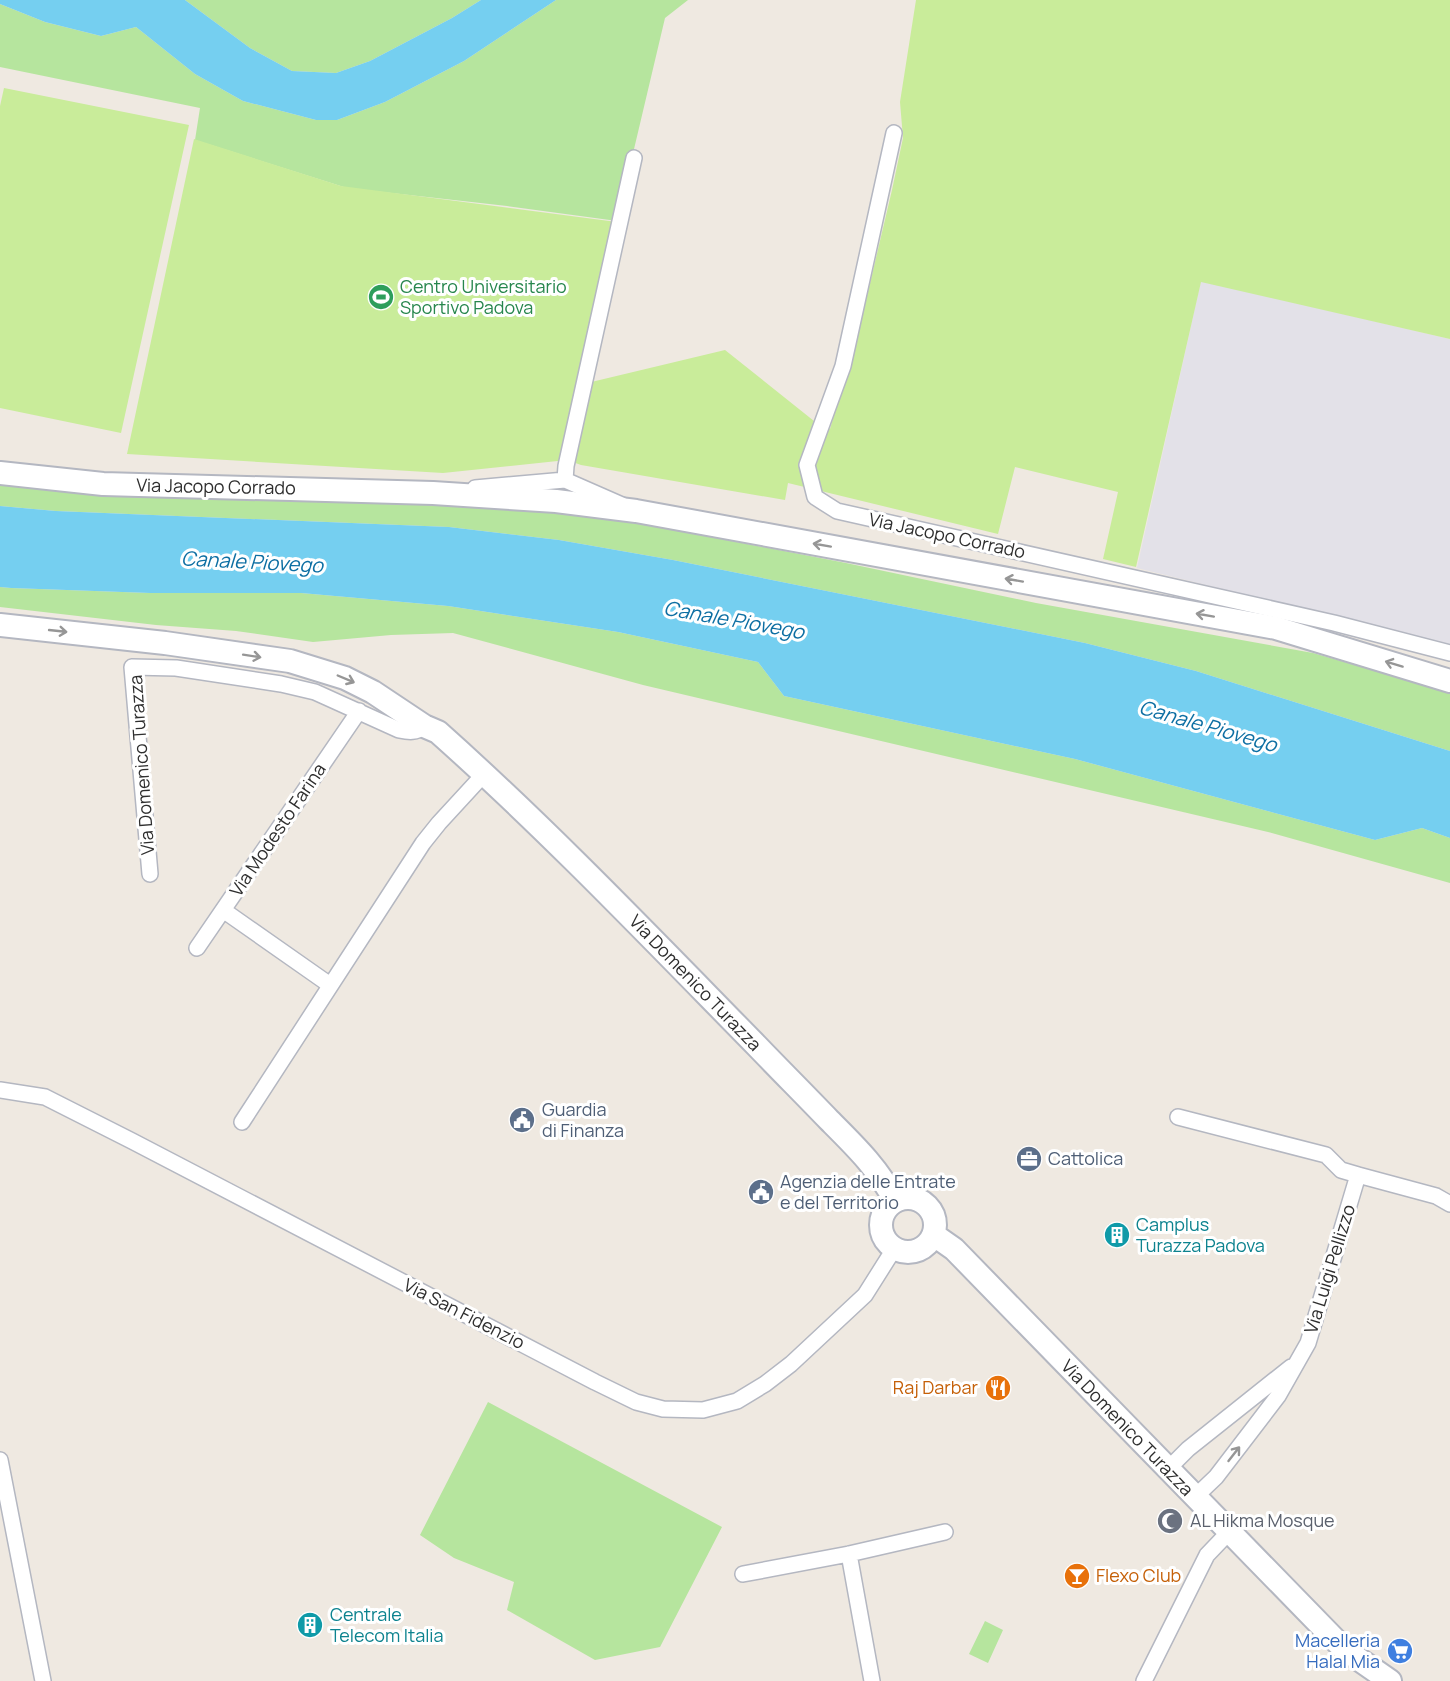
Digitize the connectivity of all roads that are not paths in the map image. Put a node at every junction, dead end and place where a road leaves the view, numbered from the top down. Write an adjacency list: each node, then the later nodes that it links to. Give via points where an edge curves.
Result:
1 (894, 133): 8 (street, Via Jacopo Corrado, via 843,366 807,465 815,497 837,511 1322,620)
2 (634, 159): 4 (street)
3 (0, 473): 5 (main road, Via Jacopo Corrado, via 103,484)
4 (565, 480): 5 (street, Via Jacopo Corrado); 6 (street, Via Jacopo Corrado)
5 (433, 493): 6 (main road, Via Jacopo Corrado)
6 (636, 511): 9 (main road, Via Jacopo Corrado, one-way to 6, via 1276,628)
7 (0, 625): 11 (main road, Via Domenico Turazza, one-way to 11, via 290,661 345,678)
8 (1450, 653)
9 (1450, 681)
10 (359, 711): 11 (street, Via Domenico Turazza, via 399,730 419,731); 13 (street, Via Domenico Turazza, via 315,692 281,684 176,668 132,667); 14 (street, Via Modesto Farina)
11 (424, 726): 12 (main road, Via Domenico Turazza, via 438,732)
12 (485, 773): 16 (street, via 423,843); 21 (main road, Via Domenico Turazza, via 843,1134 876,1170)
13 (150, 874)
14 (223, 910): 15 (street, Via Modesto Farina); 16 (street)
15 (197, 948)
16 (330, 985): 19 (street)
17 (0, 1090): 24 (street, Via San Fidenzio, via 45,1097 616,1392 663,1409 703,1410 737,1401 765,1384 866,1295)
18 (1178, 1117): 20 (street, via 1326,1155 1341,1170)
19 (242, 1122)
20 (1358, 1175): 22 (street, via 1436,1196); 25 (street, Via Luigi Pellizzo, via 1308,1343)
21 (895, 1201): 23 (main road, via 911,1198 926,1204 934,1218); 24 (main road, via 881,1219 881,1231)
22 (1450, 1204)
23 (934, 1234): 24 (main road, via 922,1249); 27 (main road, Via Domenico Turazza, via 954,1249)
24 (894, 1249)
25 (1298, 1361): 27 (street, Via Luigi Pellizzo); 28 (street, Via Luigi Pellizzo, one-way to 25, via 1278,1396)
26 (0, 1460): 31 (street)
27 (1168, 1469): 28 (main road, Via Domenico Turazza)
28 (1195, 1497): 30 (main road, Via Domenico Turazza)
29 (945, 1532): 32 (street)
30 (1229, 1532): 34 (main road, Via Domenico Turazza); 37 (street, via 1207,1555)
31 (7, 1534): 35 (street)
32 (849, 1554): 33 (street); 36 (street)
33 (743, 1574)
34 (1344, 1649): 38 (main road, Via Domenico Turazza); 39 (main road, Via Domenico Turazza)
35 (43, 1681)
36 (872, 1681)
37 (1144, 1681)
38 (1365, 1681)
39 (1390, 1681)

